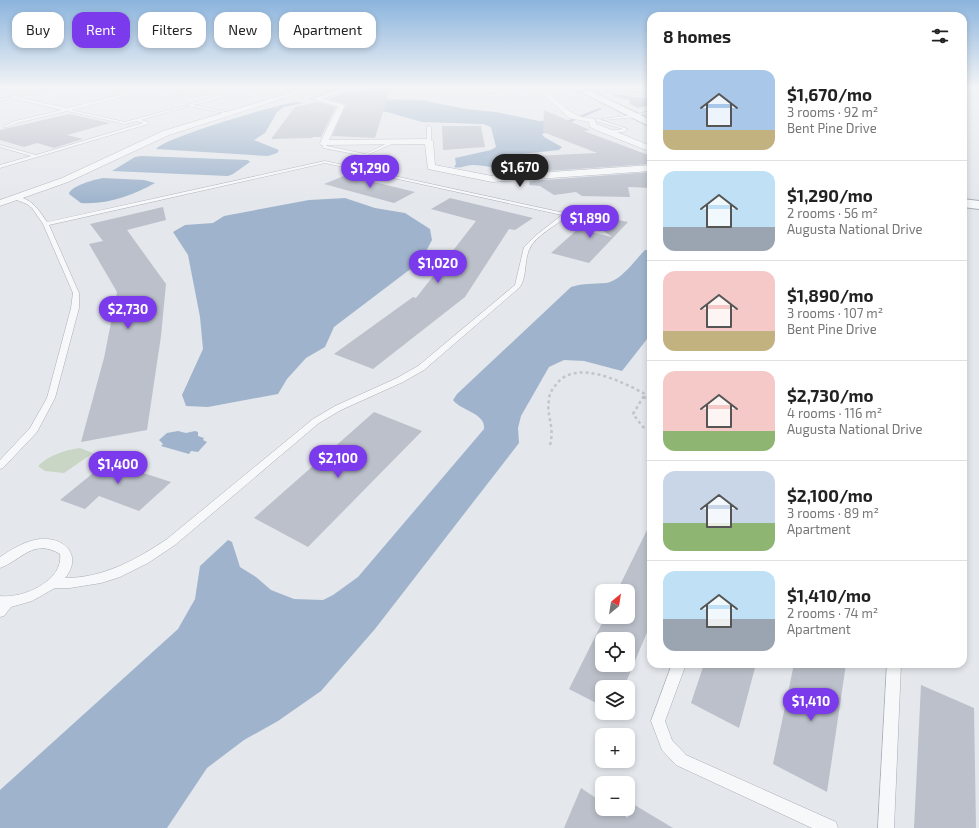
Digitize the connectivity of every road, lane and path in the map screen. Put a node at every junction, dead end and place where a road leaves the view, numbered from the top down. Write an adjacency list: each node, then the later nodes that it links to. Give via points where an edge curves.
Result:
1 (10, 125): 8 (lane)
2 (142, 125): 16 (lane)
3 (183, 125): 19 (street, via 159,131 58,178)
4 (191, 125): 20 (street, via 166,133 65,180)
5 (333, 125): 13 (street)
6 (593, 125): 10 (street)
7 (609, 125): 10 (lane, via 626,129)
8 (6, 127)
9 (429, 127): 11 (lane)
10 (607, 132): 15 (street)
11 (429, 141): 12 (street); 18 (street, via 431,167 483,178)
12 (394, 142): 13 (street); 13 (lane, via 365,154 325,146)
13 (324, 143)
14 (0, 146): 16 (lane)
15 (647, 147)
16 (36, 156): 17 (lane)
17 (0, 167)
18 (647, 168)
19 (0, 198)
20 (16, 198): 21 (street); 24 (lane, via 34,207)
21 (0, 203)
22 (967, 204): 23 (street)
23 (979, 205)
24 (46, 224): 29 (lane, via 76,293 75,308 51,398 34,430); 31 (lane, via 325,162 566,214 525,251 523,277 518,286 421,368 316,421 146,560 100,579 71,584)
25 (643, 397): 26 (path); 27 (path, via 633,414 643,427); 28 (path, via 644,394 640,391 605,375 578,372 568,375 557,383 550,394)
26 (647, 398)
27 (647, 428)
28 (550, 445)
29 (0, 466)
30 (0, 563): 31 (lane, via 13,553 30,546 48,544 65,552 66,565)
31 (54, 583): 32 (lane, via 28,599)
32 (2, 606)
33 (678, 668): 35 (lane, via 658,721 667,745 682,760)
34 (894, 668): 36 (lane)
35 (830, 828)
36 (886, 828)

